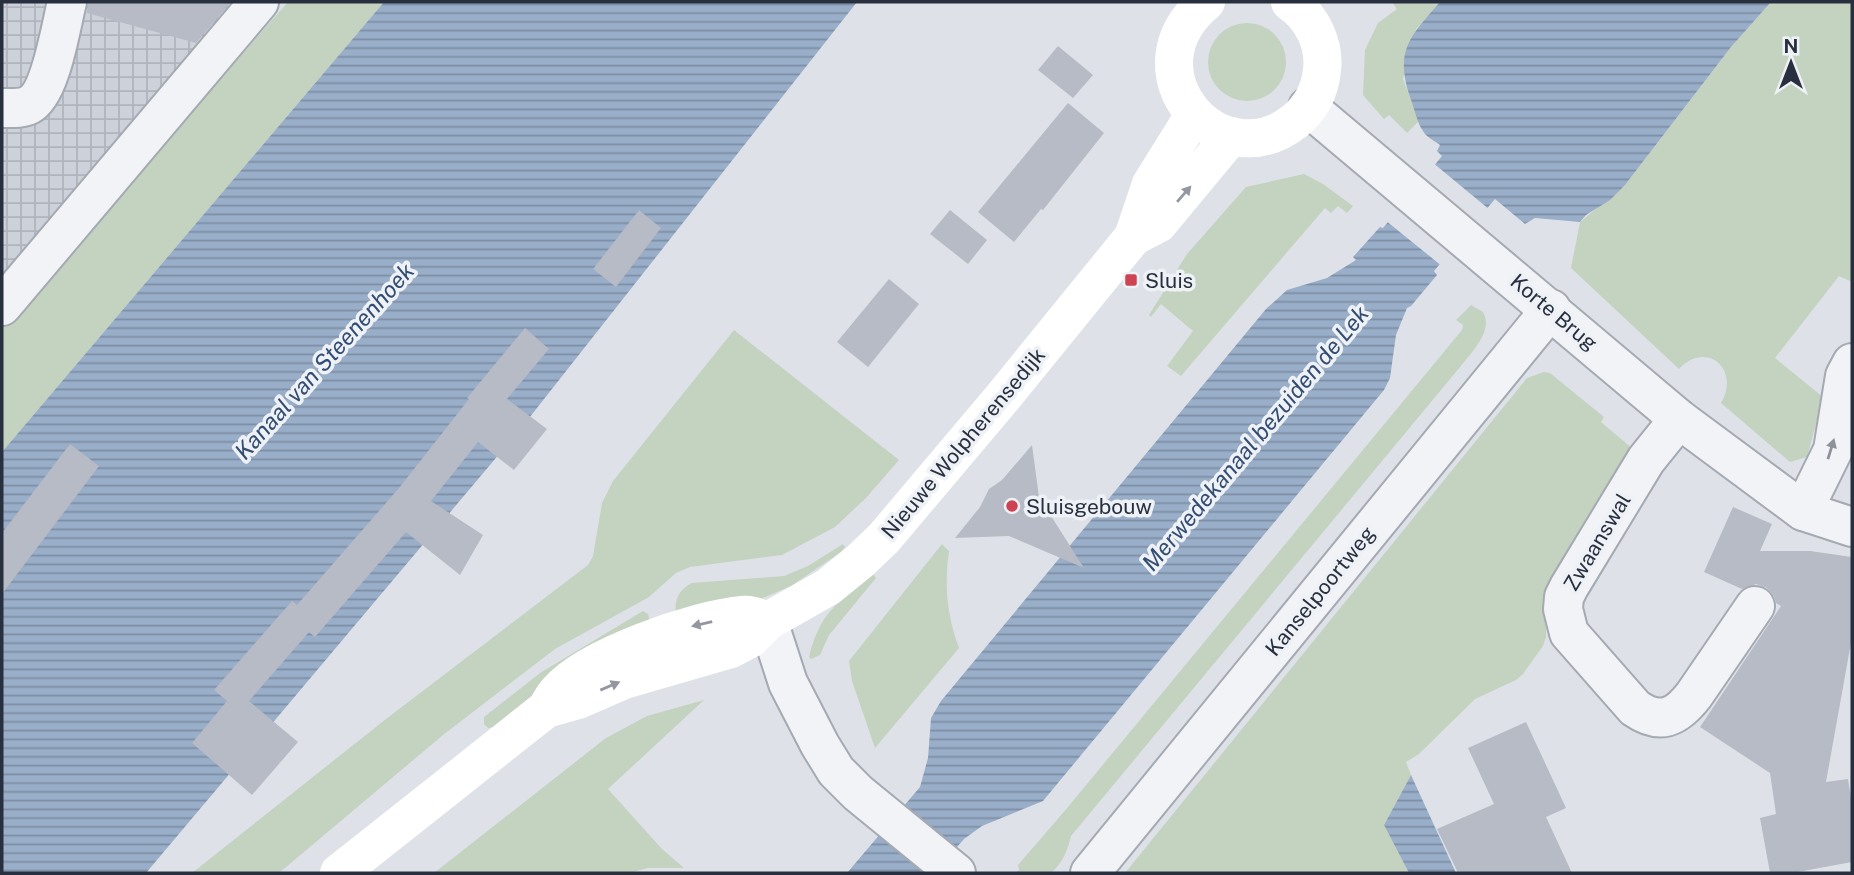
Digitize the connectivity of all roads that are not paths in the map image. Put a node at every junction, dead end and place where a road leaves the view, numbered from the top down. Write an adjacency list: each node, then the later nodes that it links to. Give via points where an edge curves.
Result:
1 (67, 2): 6 (street, via 43,88 30,105)
2 (259, 2): 10 (street)
3 (1290, 2): 5 (street, via 1310,21 1322,53 1319,87)
4 (1187, 7): 7 (street, via 1174,73)
5 (1308, 107): 8 (street, via 1274,133); 11 (street, Korte Brug)
6 (2, 108)
7 (1194, 115): 8 (street); 9 (street, Nieuwe Wolpherensedijk, via 1151,184)
8 (1231, 136): 9 (street, Nieuwe Wolpherensedijk, one-way to 8, via 1158,223)
9 (1133, 237): 17 (street, Nieuwe Wolpherensedijk, via 884,538 828,587)
10 (2, 306)
11 (1551, 309): 13 (street, Korte Brug); 20 (street, Kanselpoortweg)
12 (1852, 363): 14 (street, one-way to 12, via 1833,450 1845,376)
13 (1679, 419): 14 (street, Korte Brug); 16 (street, Zwaanswal, via 1646,460 1574,577 1564,597 1569,634 1636,708 1664,718 1683,709)
14 (1803, 511): 15 (street, Korte Brug)
15 (1852, 527)
16 (1755, 606)
17 (768, 621): 18 (street, via 788,683 820,745 847,782); 19 (street, via 742,615 673,631 583,671 558,690 546,709)
18 (952, 870)
19 (339, 873)
20 (1090, 873)

